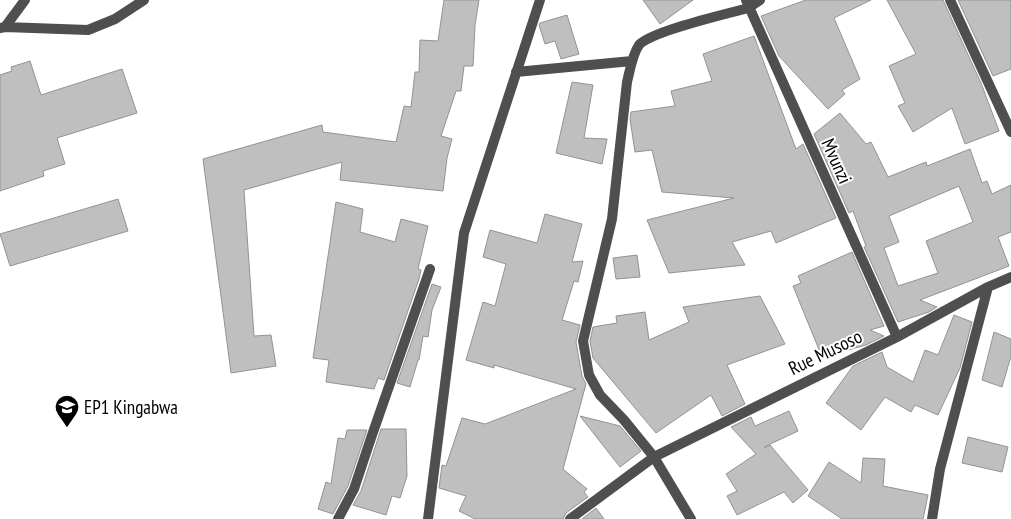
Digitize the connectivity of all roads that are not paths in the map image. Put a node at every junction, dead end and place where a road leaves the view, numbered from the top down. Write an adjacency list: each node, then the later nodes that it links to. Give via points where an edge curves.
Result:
1 (25, 0): 7 (street)
2 (144, 0): 7 (street, via 115,19 88,30)
3 (540, 0): 9 (street)
4 (760, 0): 6 (street)
5 (950, 0): 10 (street)
6 (747, 4): 8 (street, via 656,34 639,45); 14 (street, Mvunzi)
7 (2, 28)
8 (632, 61): 9 (street); 15 (street, via 612,219 583,341 589,374 600,395)
9 (516, 72): 17 (street, via 464,233)
10 (1011, 132)
11 (430, 269): 16 (street, via 354,489)
12 (1011, 277): 13 (street, Rue Musoso)
13 (988, 287): 14 (street, Rue Musoso); 20 (street, via 940,469)
14 (896, 337): 15 (street, Rue Musoso)
15 (654, 457): 18 (street, Rue Musoso); 19 (street)
16 (338, 519)
17 (428, 519)
18 (570, 519)
19 (691, 519)
20 (932, 519)

